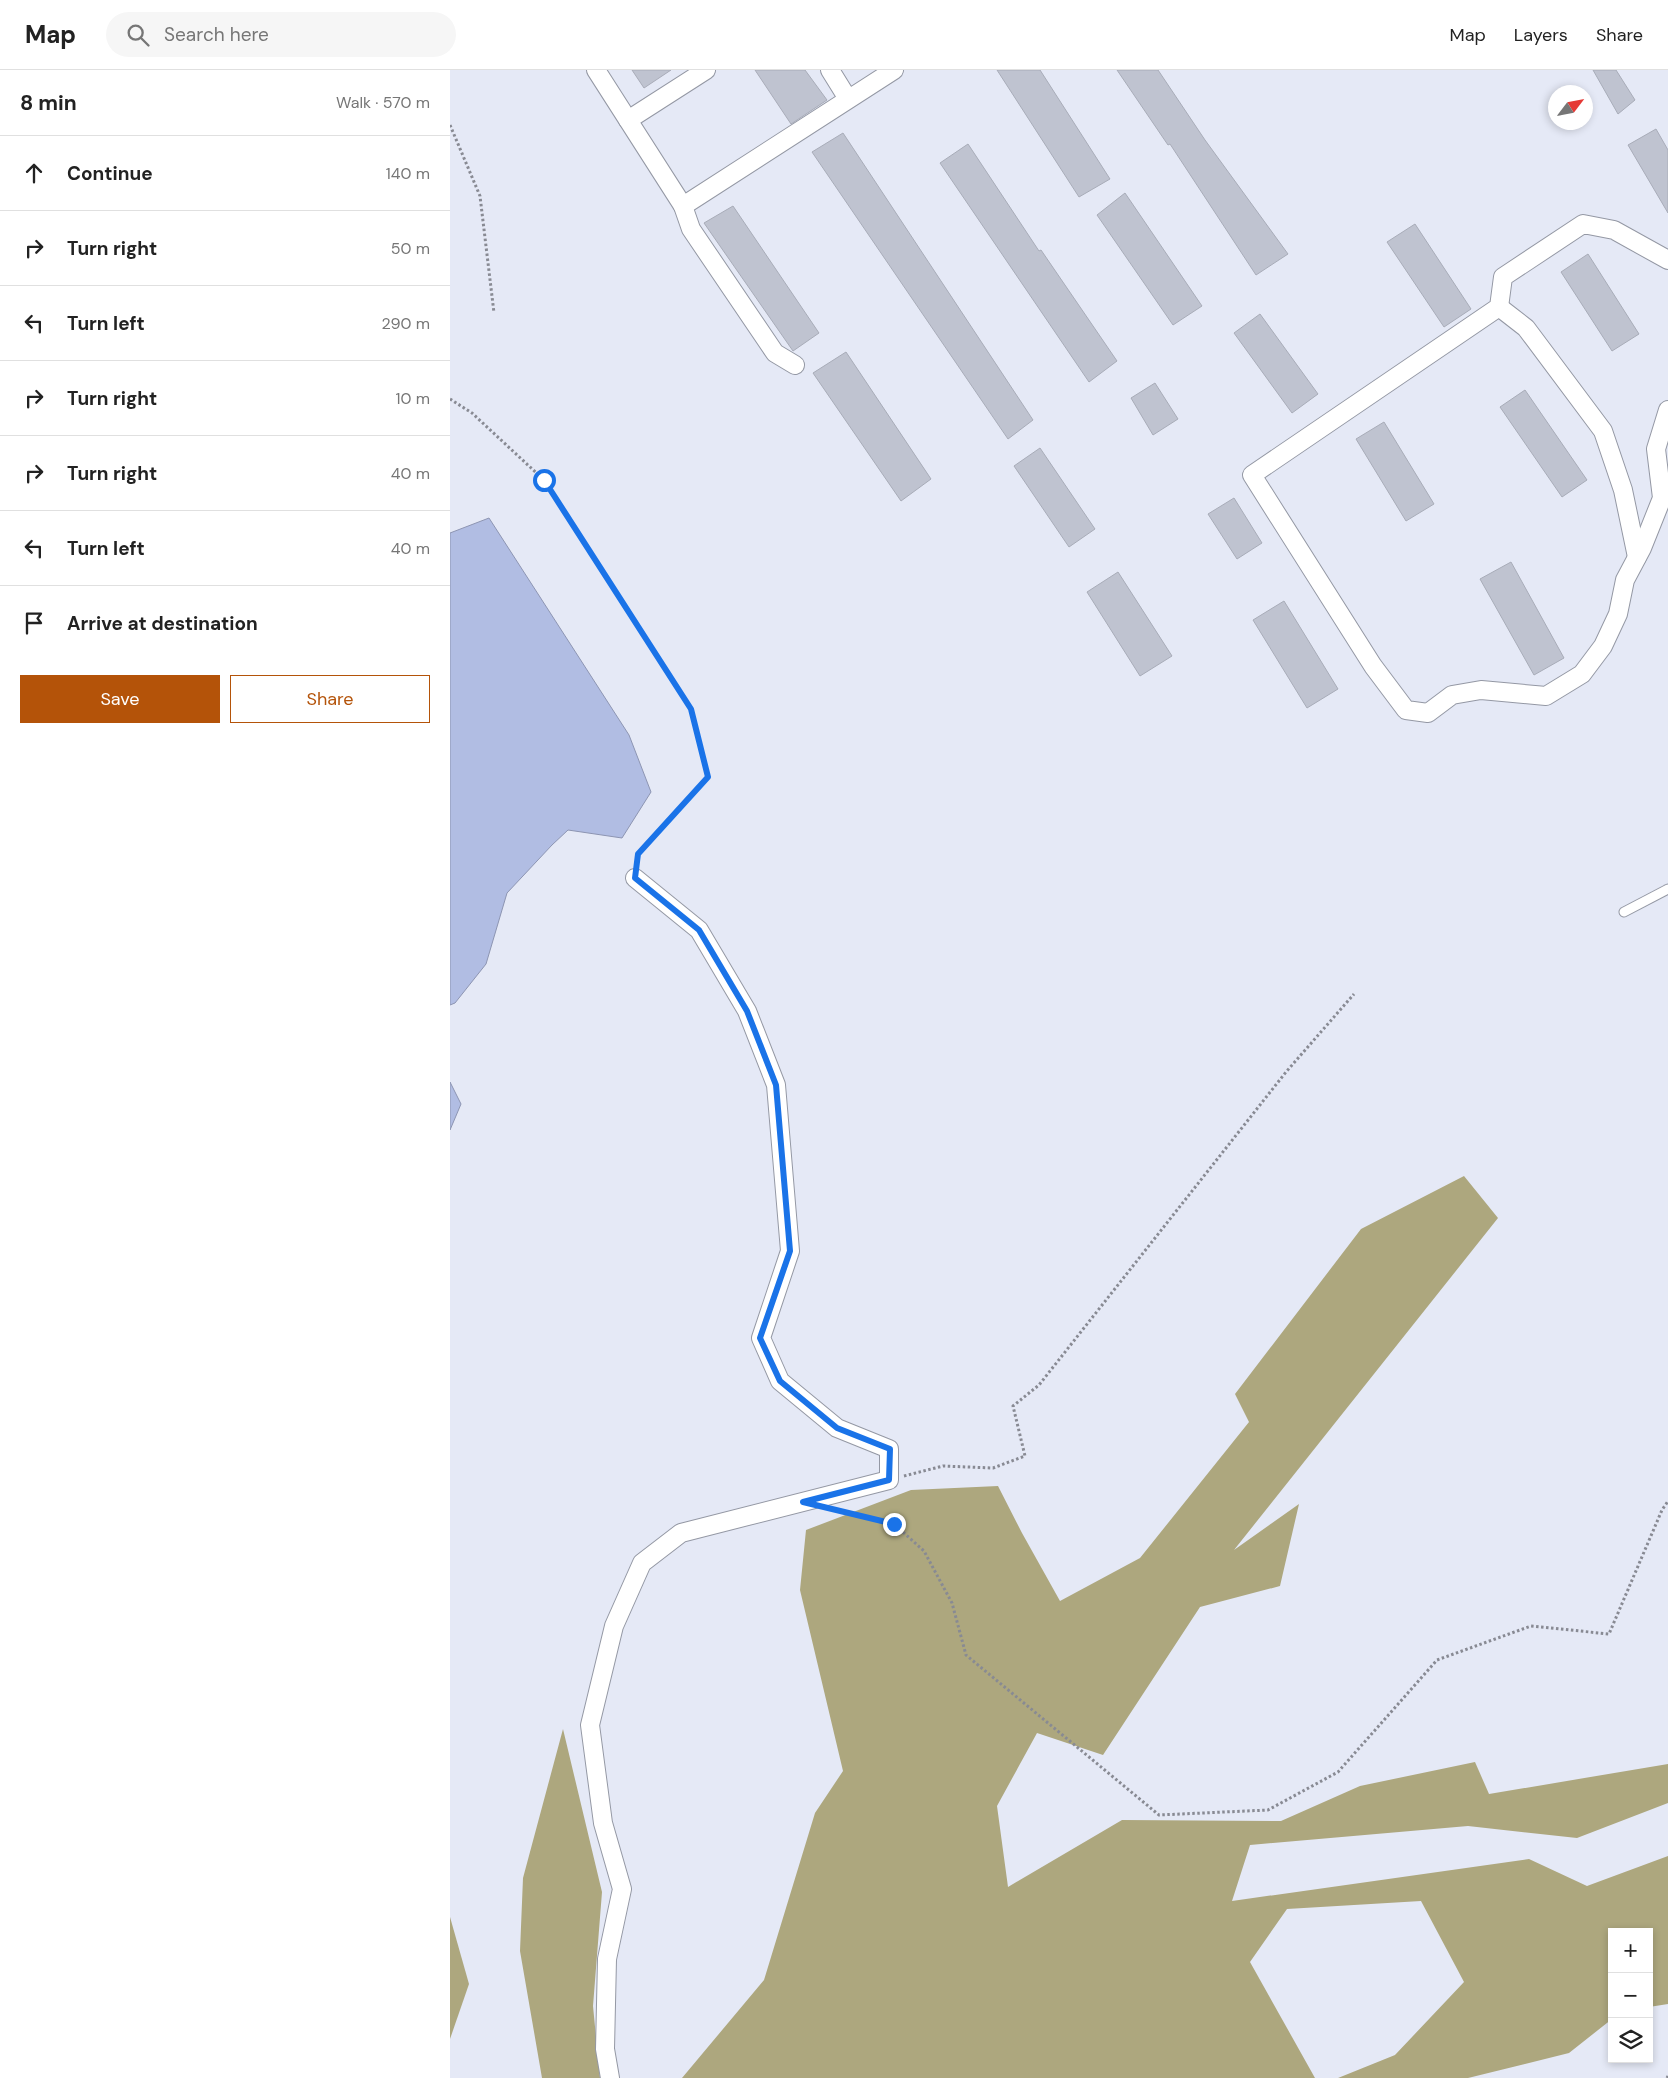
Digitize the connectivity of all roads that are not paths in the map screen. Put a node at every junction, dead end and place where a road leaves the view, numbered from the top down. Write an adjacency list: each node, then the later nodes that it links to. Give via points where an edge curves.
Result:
1 (596, 70): 6 (street)
2 (706, 70): 6 (street)
3 (830, 70): 5 (street)
4 (894, 70): 5 (street)
5 (848, 99): 7 (street)
6 (628, 120): 7 (street)
7 (682, 206): 10 (street, via 692,228 775,353)
8 (1668, 260): 9 (street, via 1614,230 1583,224 1503,277)
9 (1499, 307): 12 (street, via 1526,328 1603,431 1623,490); 12 (street, via 1252,475 1373,666 1406,710 1428,713 1452,695 1481,690 1546,696 1582,674 1603,646 1618,614 1625,580)
10 (795, 365)
11 (1668, 410): 12 (street, via 1656,449 1662,498)
12 (1637, 557)
13 (635, 878): 16 (street, via 699,930 747,1011 776,1085 790,1251 760,1338 780,1381 837,1428 890,1449 889,1480 681,1533 642,1563 614,1626 590,1725 603,1823 622,1890 607,1959 605,2050)
14 (1668, 889): 15 (lane)
15 (1624, 912)
16 (610, 2078)

